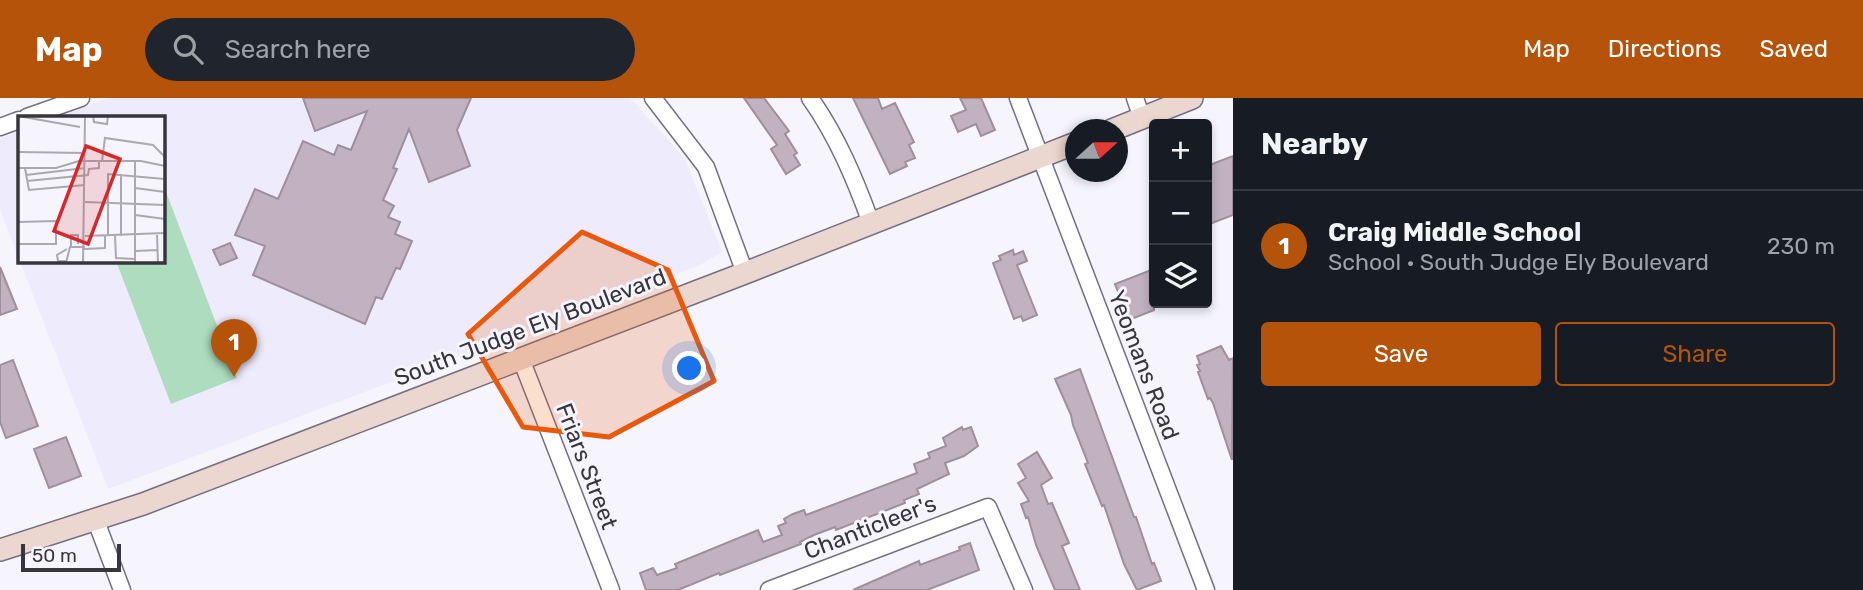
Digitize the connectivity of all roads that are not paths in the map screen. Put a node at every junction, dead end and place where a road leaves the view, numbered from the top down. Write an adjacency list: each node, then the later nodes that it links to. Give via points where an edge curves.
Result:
1 (81, 98): 7 (street)
2 (653, 98): 15 (street, via 706,167)
3 (810, 98): 14 (street, via 828,122)
4 (1018, 98): 13 (street, Yeomans Road)
5 (1135, 98): 8 (street)
6 (1192, 98): 8 (main road)
7 (30, 116)
8 (1142, 118): 10 (main road)
9 (18, 120): 11 (street)
10 (1128, 124)
11 (0, 127)
12 (1065, 147): 13 (main road, South Judge Ely Boulevard)
13 (1041, 156): 14 (main road, South Judge Ely Boulevard); 23 (street, Yeomans Road)
14 (871, 223): 15 (main road, South Judge Ely Boulevard)
15 (745, 273): 16 (main road, South Judge Ely Boulevard)
16 (521, 359): 17 (main road, South Judge Ely Boulevard); 20 (street, Friars Street)
17 (96, 520): 18 (main road, South Judge Ely Boulevard); 19 (street)
18 (0, 550)
19 (122, 590)
20 (611, 590)
21 (769, 590): 22 (street, Chanticleer's, via 988,508)
22 (1024, 590)
23 (1206, 590)

